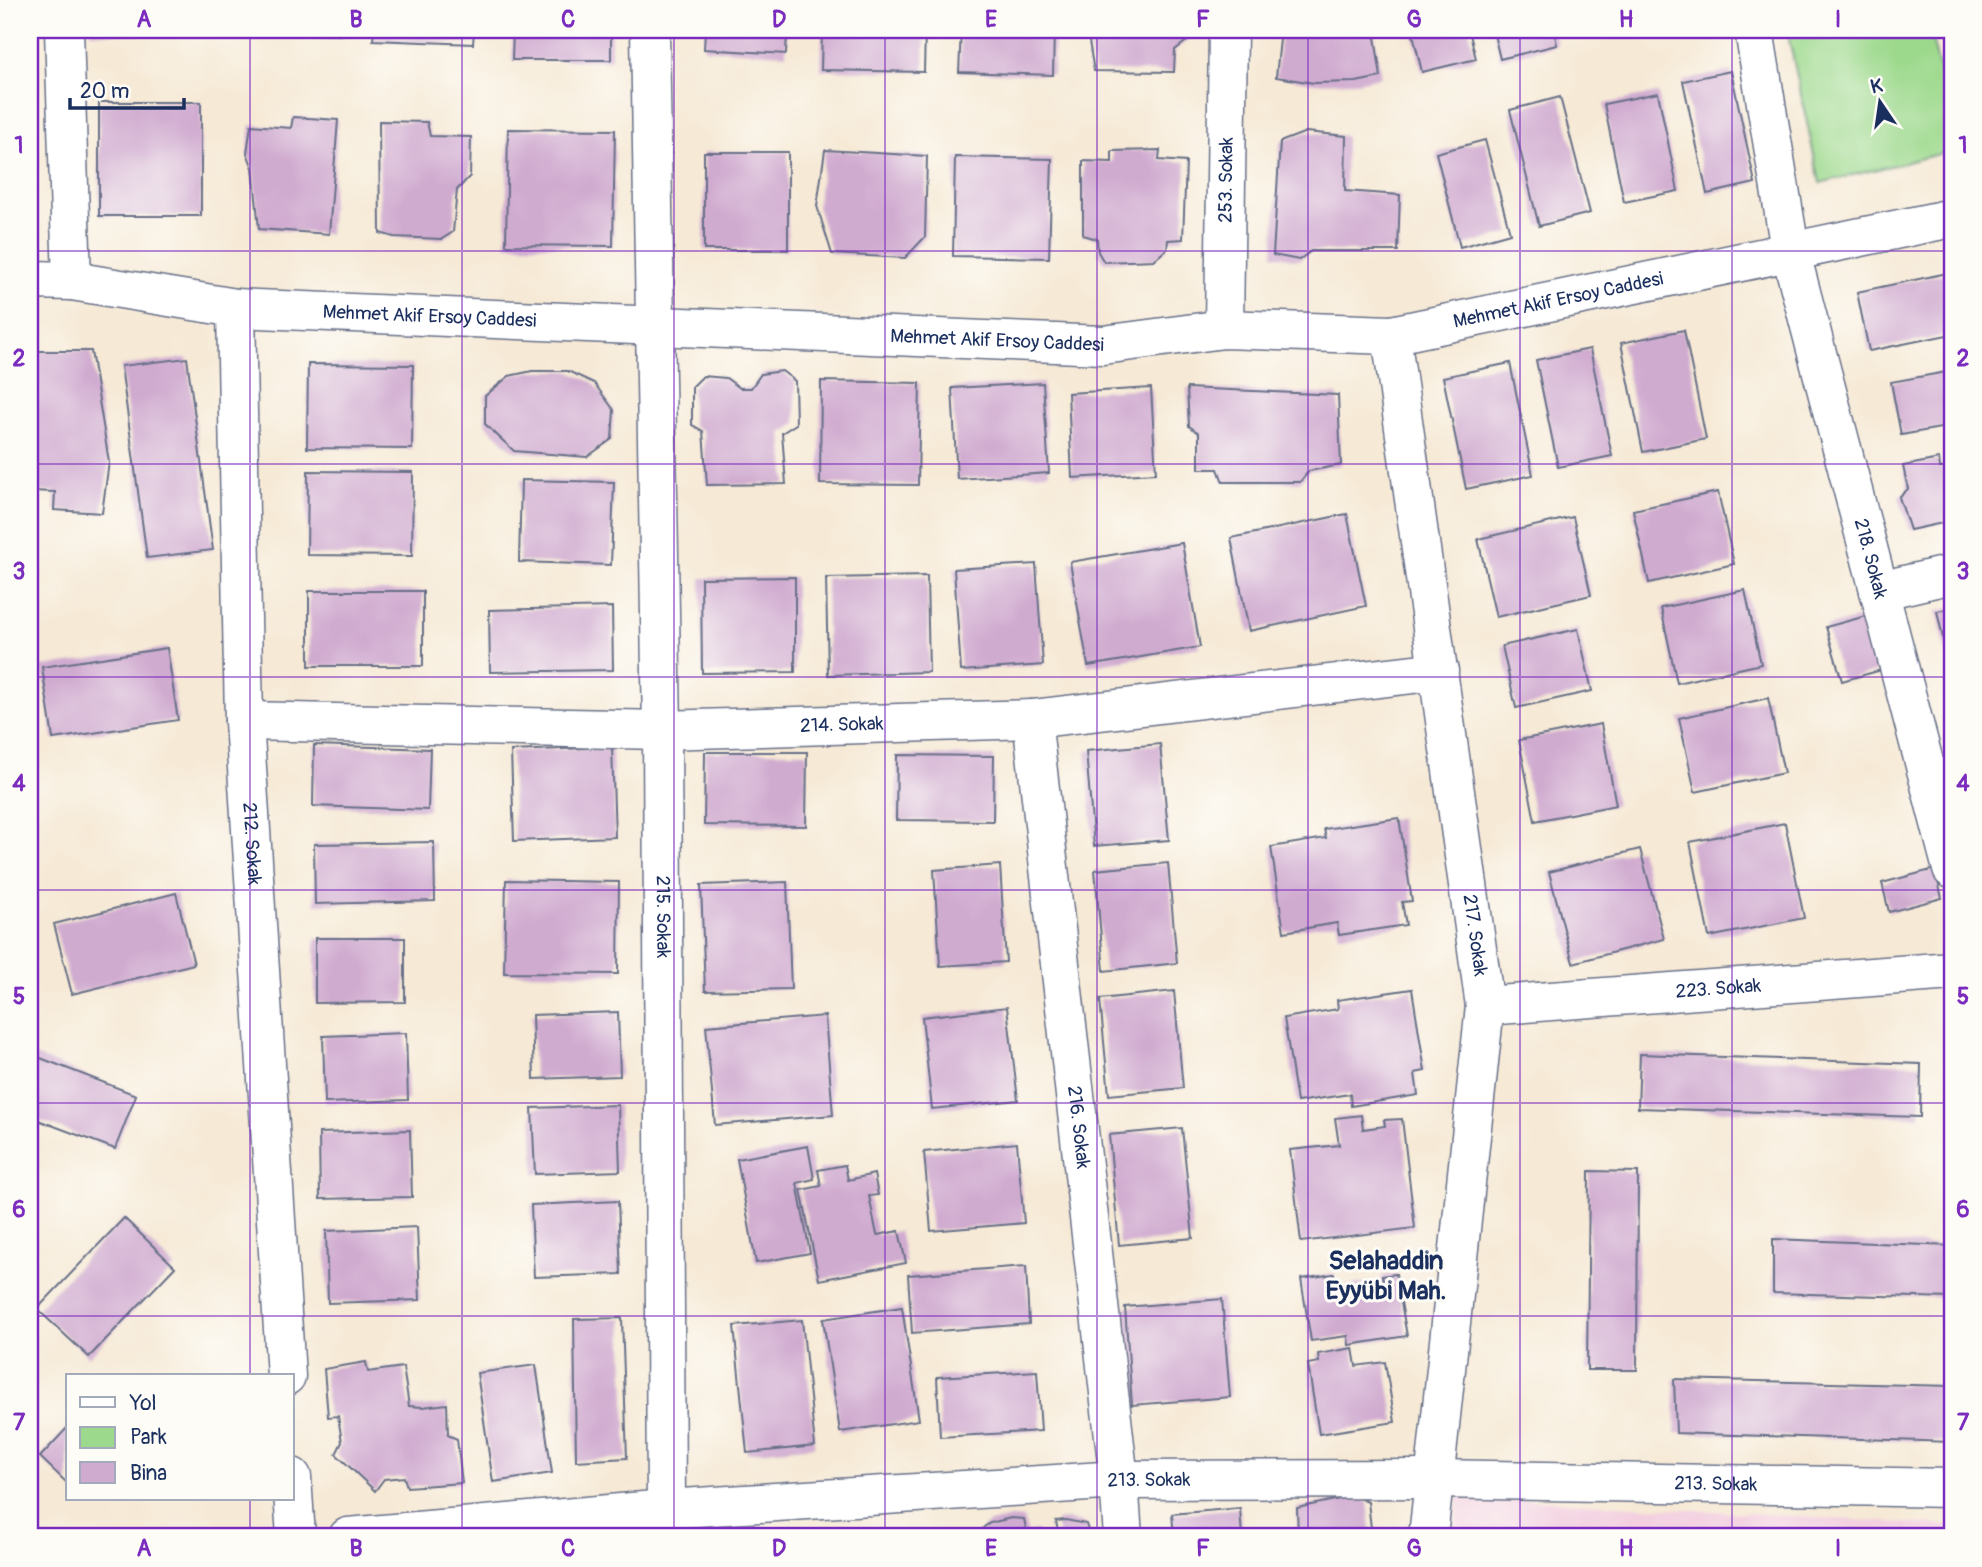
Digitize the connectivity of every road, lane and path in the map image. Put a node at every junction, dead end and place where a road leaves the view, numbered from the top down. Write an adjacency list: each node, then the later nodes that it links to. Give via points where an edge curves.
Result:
1 (64, 30): 8 (street)
2 (650, 30): 10 (street, 215. Sokak)
3 (1228, 30): 11 (street, 253. Sokak)
4 (1754, 30): 6 (street, 218. Sokak)
5 (1952, 218): 6 (street, Mehmet Akif Ersoy Caddesi)
6 (1790, 250): 12 (street, Mehmet Akif Ersoy Caddesi); 14 (street, 218. Sokak)
7 (30, 280): 8 (street, Mehmet Akif Ersoy Caddesi)
8 (72, 281): 9 (street, Mehmet Akif Ersoy Caddesi)
9 (236, 308): 10 (street, Mehmet Akif Ersoy Caddesi); 17 (street, 212. Sokak)
10 (655, 324): 11 (street, Mehmet Akif Ersoy Caddesi, via 1103,345); 18 (street, 215. Sokak)
11 (1224, 329): 12 (street, Mehmet Akif Ersoy Caddesi)
12 (1391, 335): 15 (street, 217. Sokak)
13 (1952, 574): 14 (street)
14 (1879, 591): 19 (street, 218. Sokak)
15 (1438, 670): 16 (street, 214. Sokak); 21 (street, 217. Sokak)
16 (1032, 719): 18 (street, 214. Sokak); 24 (street, 216. Sokak)
17 (244, 721): 18 (street, 214. Sokak); 22 (street, 212. Sokak)
18 (662, 730): 27 (street, 215. Sokak)
19 (1952, 869)
20 (1952, 971): 21 (street, 223. Sokak)
21 (1485, 1006): 23 (street, 217. Sokak)
22 (286, 1374)
23 (1433, 1479): 24 (street, 213. Sokak); 25 (street, 213. Sokak); 31 (street, 217. Sokak)
24 (1119, 1480): 27 (street, 213. Sokak); 30 (street, 216. Sokak)
25 (1952, 1488)
26 (294, 1500): 28 (street)
27 (666, 1509): 29 (street, 213. Sokak)
28 (296, 1537)
29 (348, 1537)
30 (1123, 1537)
31 (1428, 1537)

